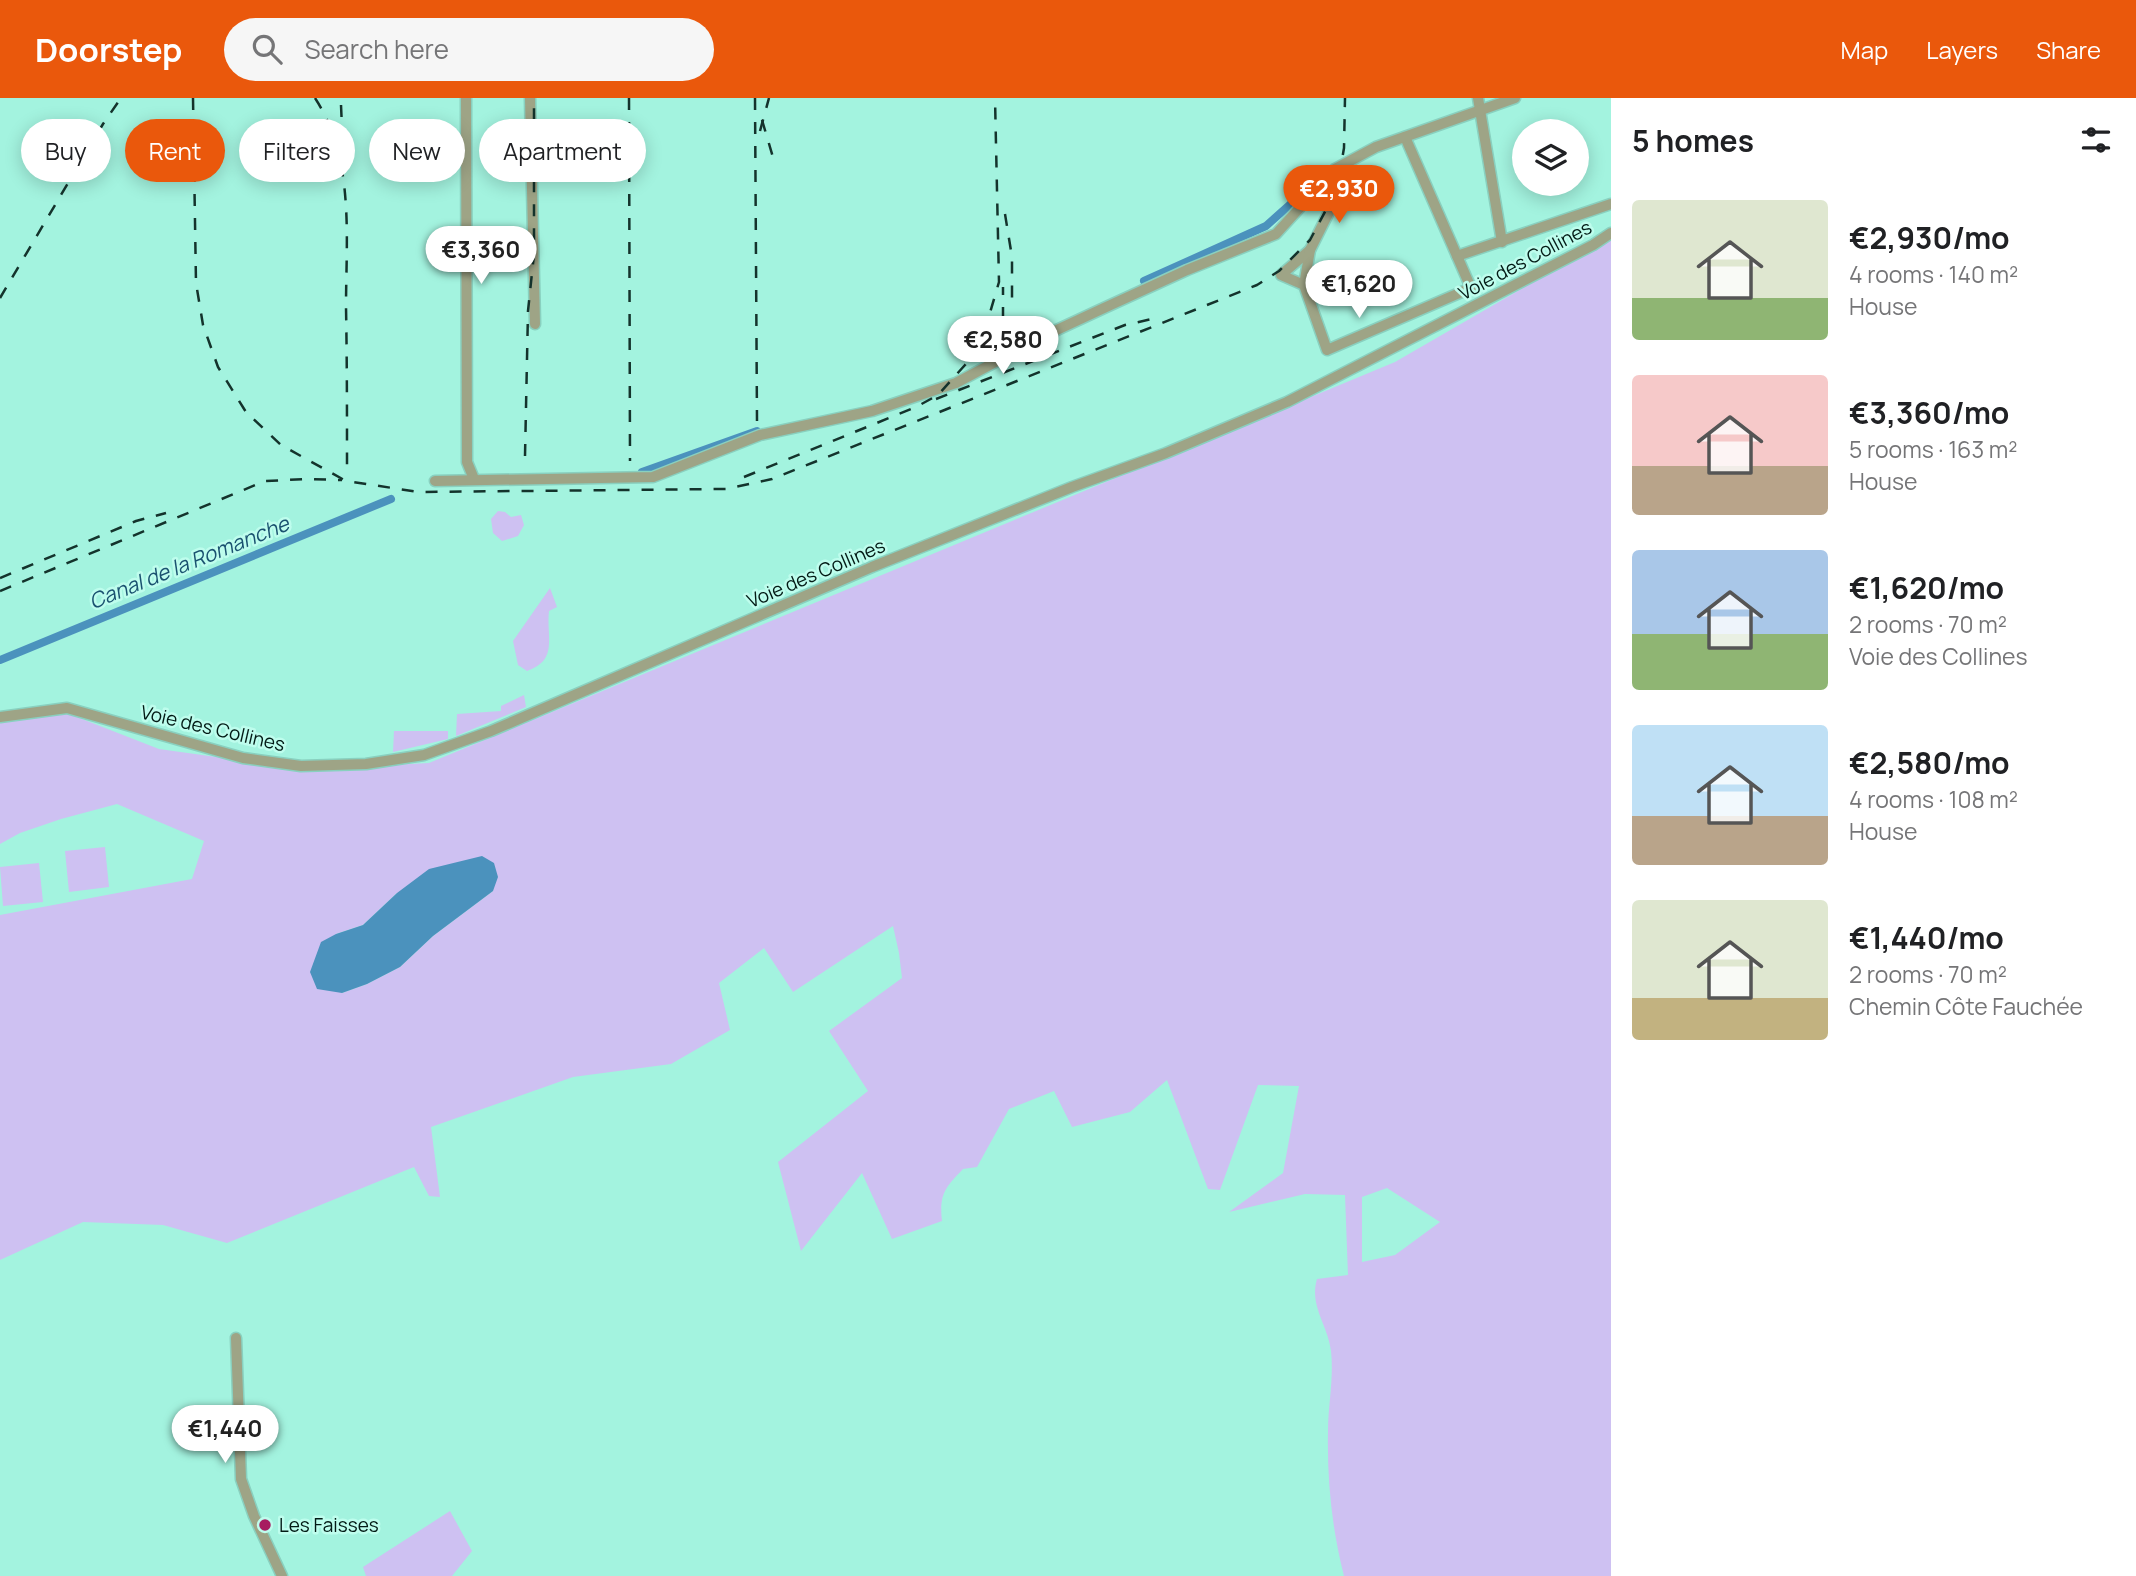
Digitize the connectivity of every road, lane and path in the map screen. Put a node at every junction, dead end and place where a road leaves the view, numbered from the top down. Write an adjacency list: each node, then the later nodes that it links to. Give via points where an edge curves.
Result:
1 (466, 98): 15 (street, via 467,462)
2 (530, 98): 14 (street)
3 (1478, 98): 5 (street)
4 (1515, 98): 5 (street)
5 (1479, 111): 6 (street); 10 (street)
6 (1405, 136): 7 (street, via 1335,169); 12 (street)
7 (1320, 186): 11 (street, via 1336,198); 15 (street, via 1276,234 1081,319 956,383 872,411 761,435 653,477)
8 (1611, 204): 10 (street)
9 (1611, 233): 17 (street, Voie des Collines, via 1287,402 872,567 491,731 424,755 366,764 301,766 243,758 67,708)
10 (1502, 242): 12 (street)
11 (1310, 250): 13 (street); 13 (street, via 1281,275)
12 (1457, 256): 13 (street, via 1471,288 1327,350)
13 (1304, 285)
14 (535, 324)
15 (474, 479): 16 (street)
16 (435, 481)
17 (0, 717)
18 (236, 1338): 19 (street, via 241,1479)
19 (282, 1576)

